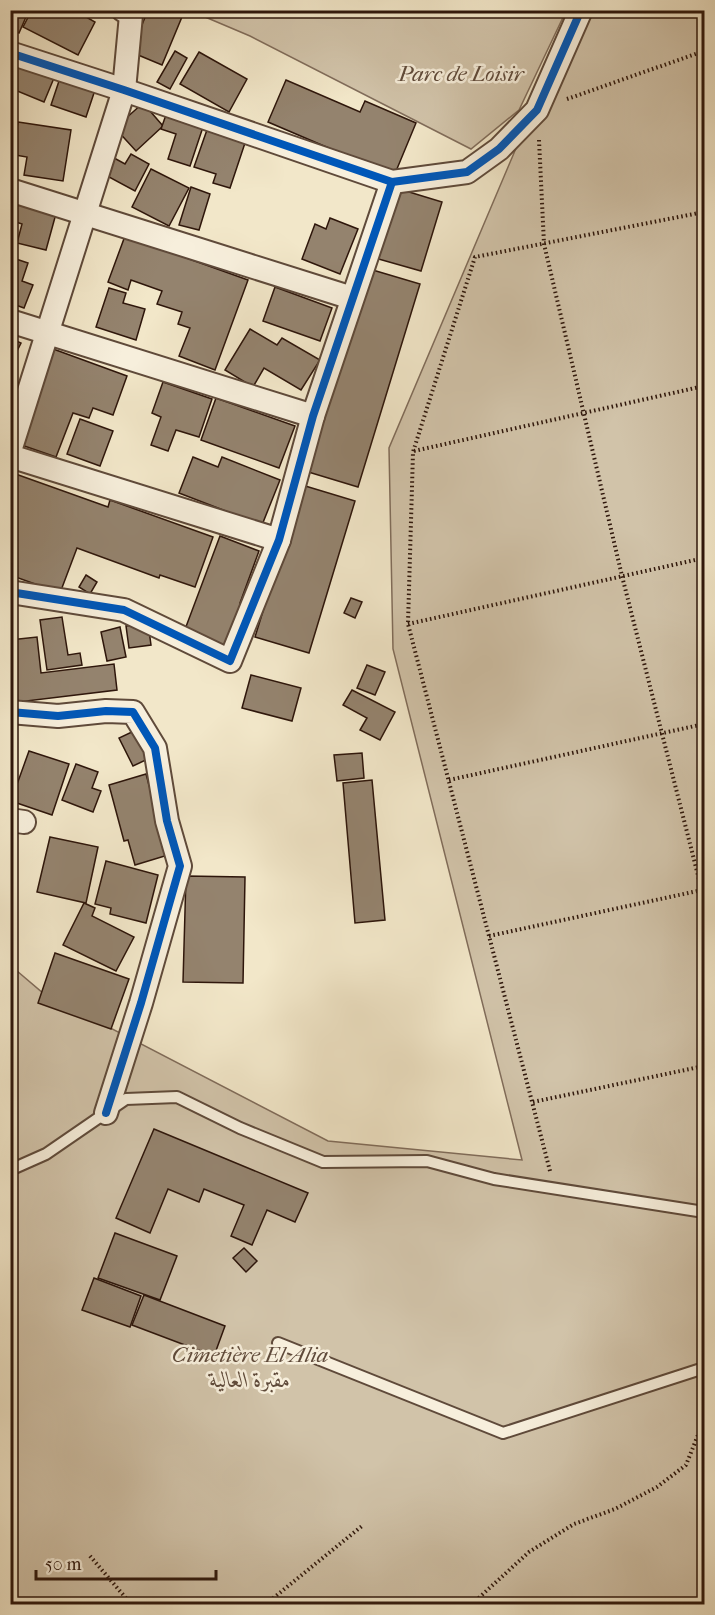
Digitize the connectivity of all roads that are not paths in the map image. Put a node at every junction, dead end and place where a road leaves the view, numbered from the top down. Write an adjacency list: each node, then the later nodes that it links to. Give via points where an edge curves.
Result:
1 (123, 10): 4 (street, via 131,15)
2 (581, 10): 5 (street, via 537,110 499,148 467,172)
3 (10, 53): 4 (street)
4 (124, 90): 5 (street); 7 (street)
5 (392, 182): 8 (street)
6 (10, 190): 7 (street)
7 (84, 213): 8 (street); 10 (street)
8 (352, 298): 11 (street)
9 (10, 321): 10 (street)
10 (48, 333): 11 (street); 12 (street)
11 (313, 416): 14 (street)
12 (10, 451)
13 (10, 456): 14 (street)
14 (279, 540): 15 (street, via 230,661 124,610)
15 (10, 592)
16 (10, 712): 17 (street, via 58,716 133,712 155,748 167,821 180,866)
17 (106, 1113): 18 (lane, via 46,1154); 19 (lane, via 126,1099 177,1097 323,1162 427,1161 494,1179)
18 (10, 1170)
19 (705, 1212)
20 (279, 1343): 21 (lane, via 503,1433)
21 (705, 1368)

